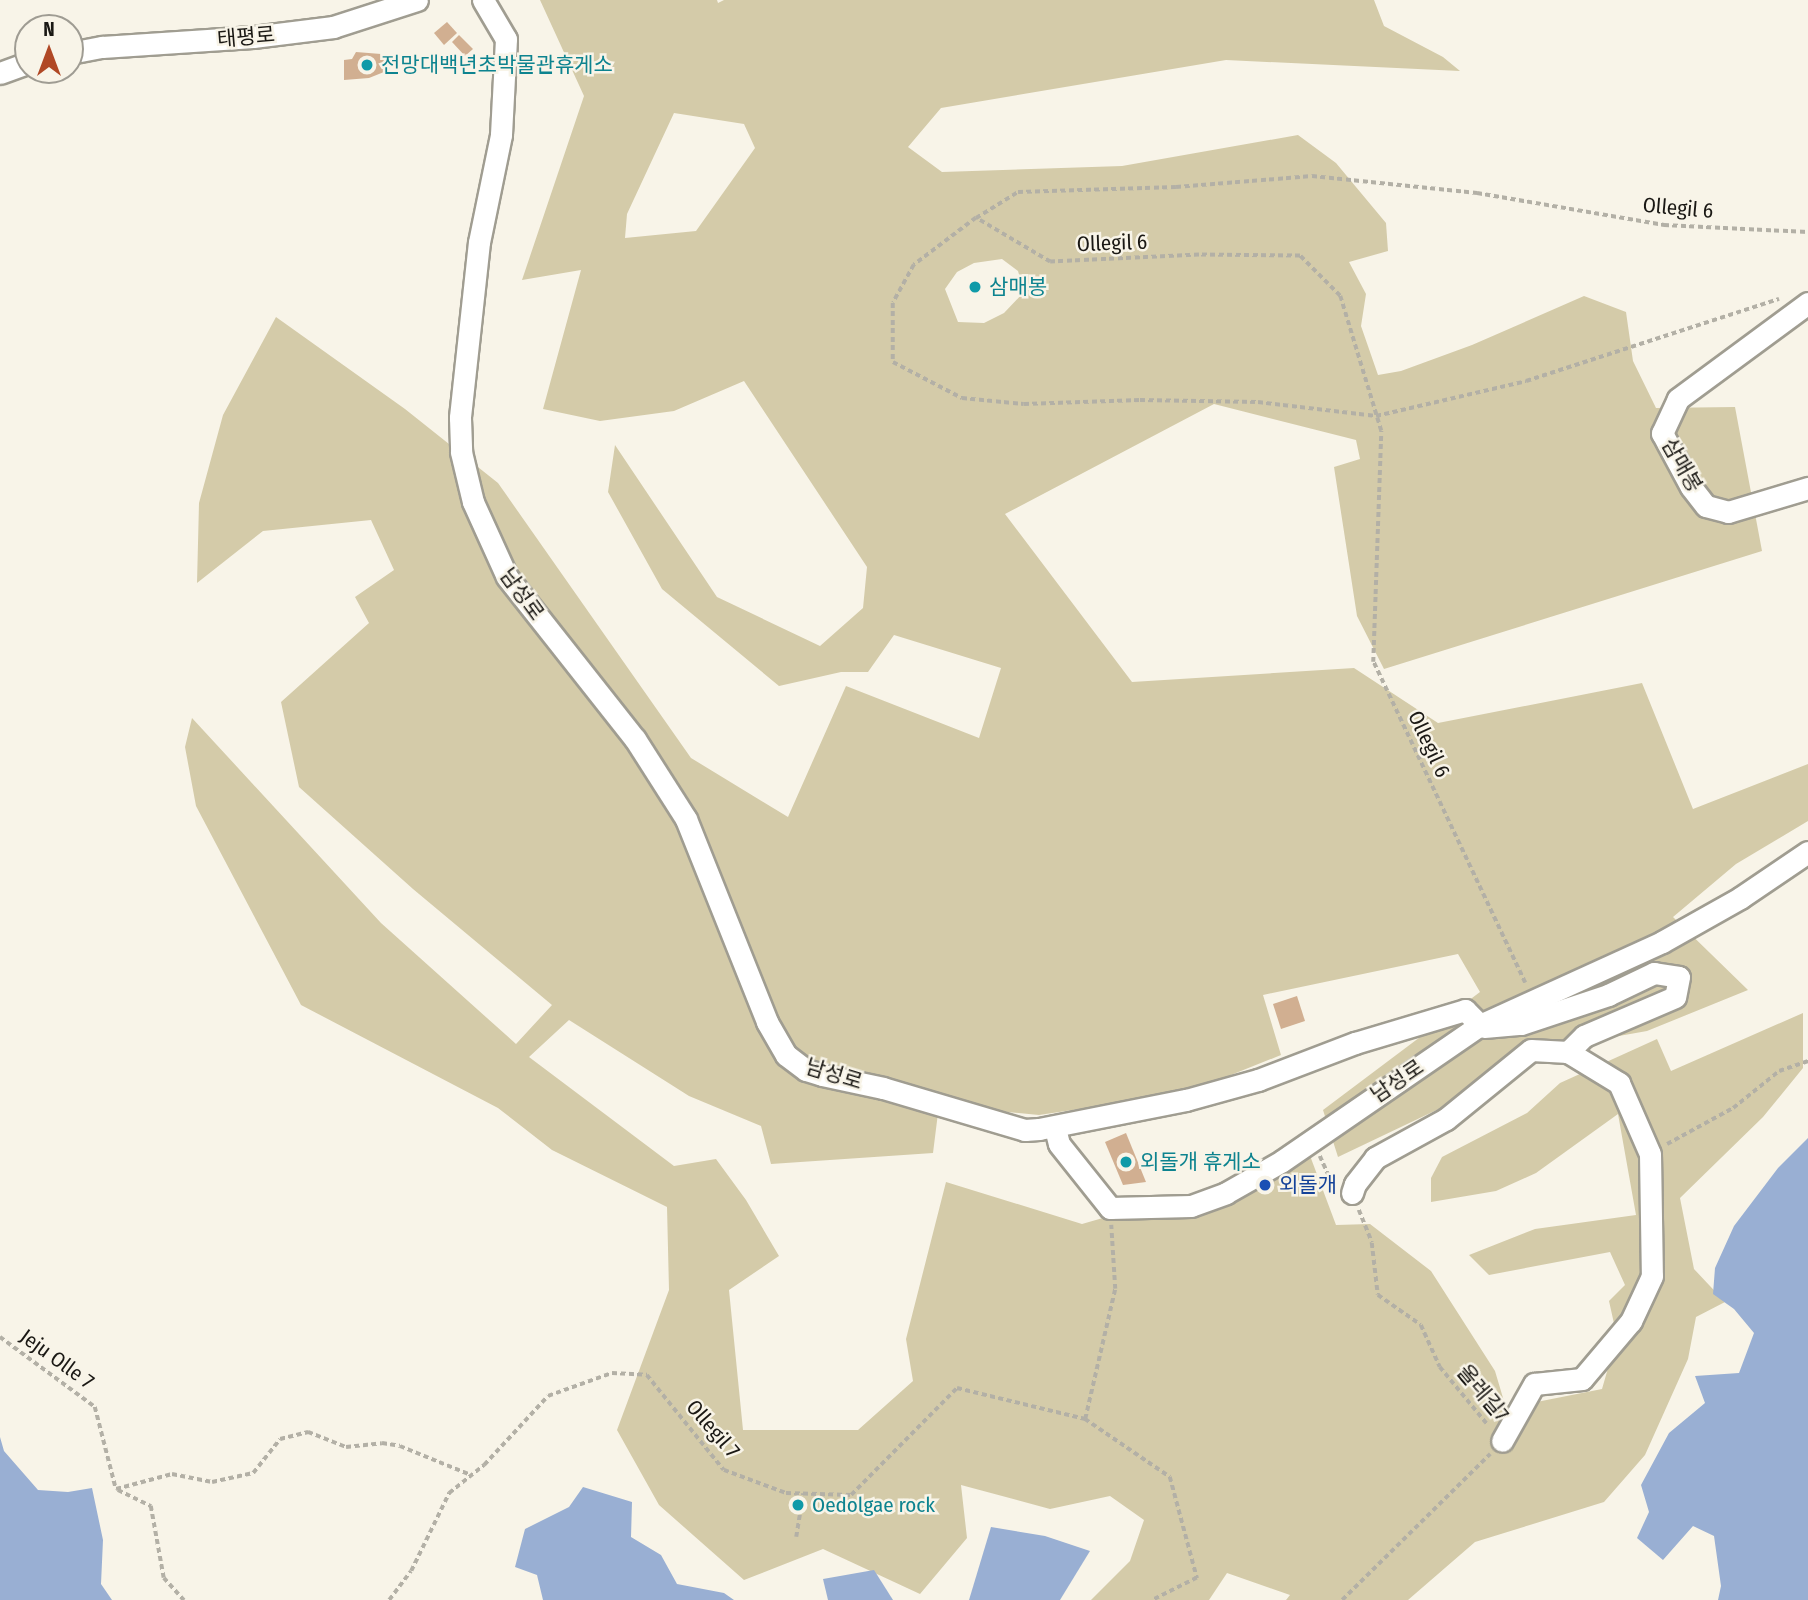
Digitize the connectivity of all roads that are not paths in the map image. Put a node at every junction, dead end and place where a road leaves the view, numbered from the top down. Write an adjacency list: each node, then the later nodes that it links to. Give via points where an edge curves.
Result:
1 (417, 0): 3 (street, 태평로, via 333,27)
2 (482, 0): 9 (street, 남성로, via 506,39 505,78 501,135 476,263 460,418 466,476 481,525 498,559 635,739 686,819 767,1022 786,1055 822,1075 1025,1130)
3 (84, 50)
4 (1808, 303): 5 (street, 삼매봉, via 1678,399 1662,433 1706,506 1728,512)
5 (1808, 488)
6 (1808, 852): 7 (street, 남성로, via 1685,930)
7 (1480, 1025): 8 (street, via 1521,1024 1608,995 1654,973 1679,977 1675,997 1584,1036); 9 (street, 남성로, via 1465,1010 1354,1043 1258,1080); 9 (street, 남성로, via 1226,1193 1191,1206 1110,1208 1059,1144)
8 (1568, 1052): 10 (street, via 1531,1050 1446,1119 1376,1158); 11 (street, via 1619,1083 1650,1154 1652,1276 1631,1321 1582,1379 1534,1384)
9 (1055, 1128)
10 (1352, 1193)
11 (1502, 1441)

